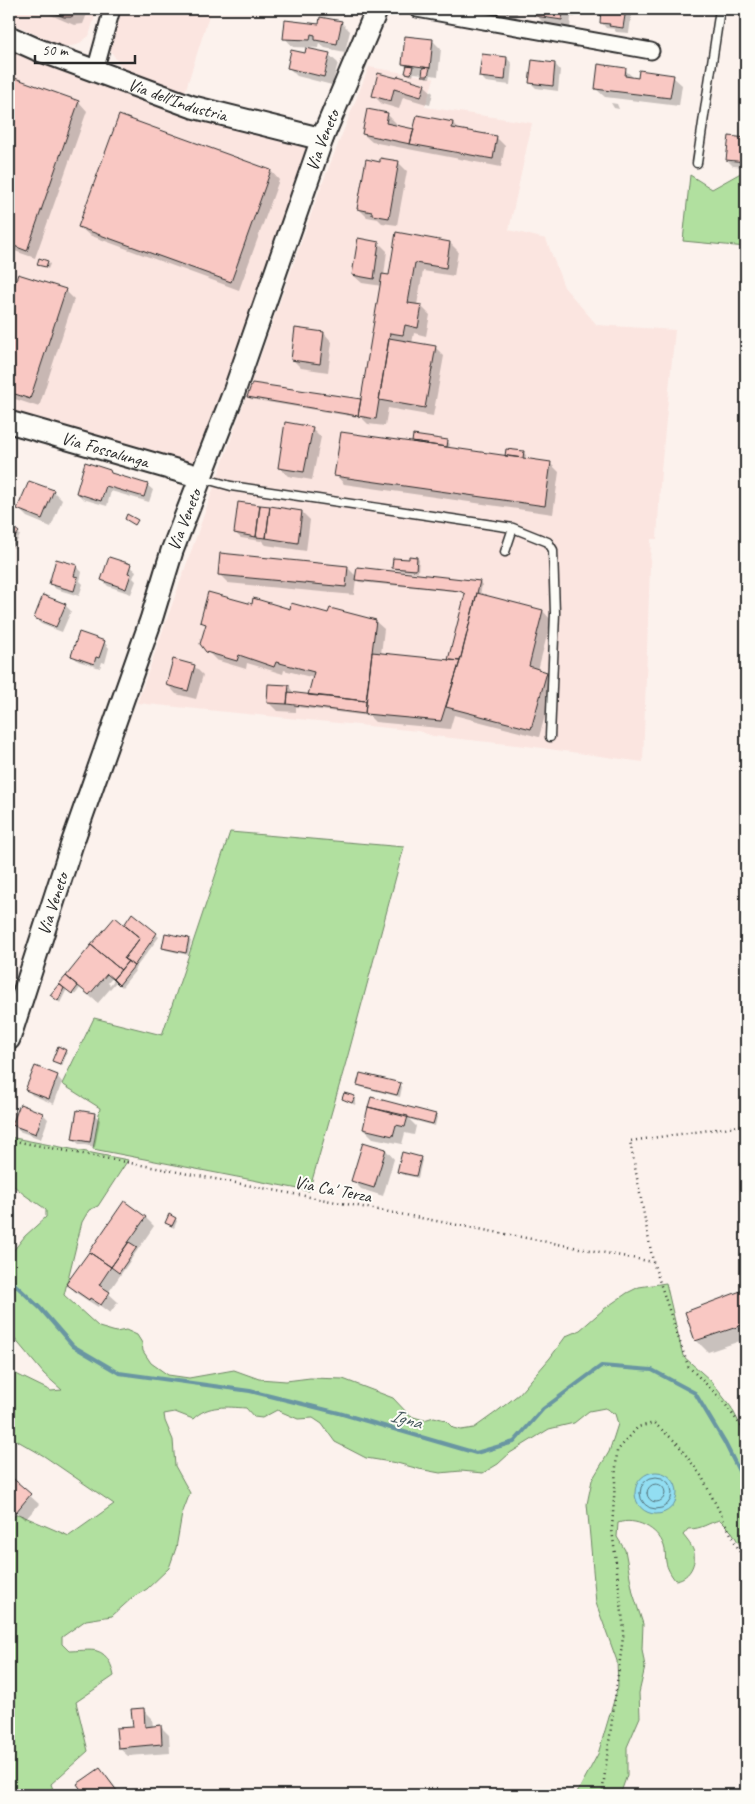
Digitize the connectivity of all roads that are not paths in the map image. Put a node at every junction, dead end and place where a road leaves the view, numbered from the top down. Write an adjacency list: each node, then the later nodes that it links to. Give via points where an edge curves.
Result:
1 (112, 9): 7 (street)
2 (377, 9): 8 (street, Via Veneto)
3 (417, 9): 6 (street)
4 (720, 9): 9 (lane)
5 (9, 37): 7 (street, Via dell'Industria)
6 (651, 51)
7 (95, 71): 8 (street, Via dell'Industria, via 193,107)
8 (322, 139): 11 (street, Via Veneto, via 234,392)
9 (697, 163)
10 (9, 422): 11 (street, Via Fossalunga)
11 (200, 478): 12 (lane, via 231,486); 15 (street, Via Veneto, via 72,844)
12 (513, 528): 13 (lane); 14 (lane, via 548,542 553,550)
13 (505, 552)
14 (550, 737)
15 (9, 1039)

